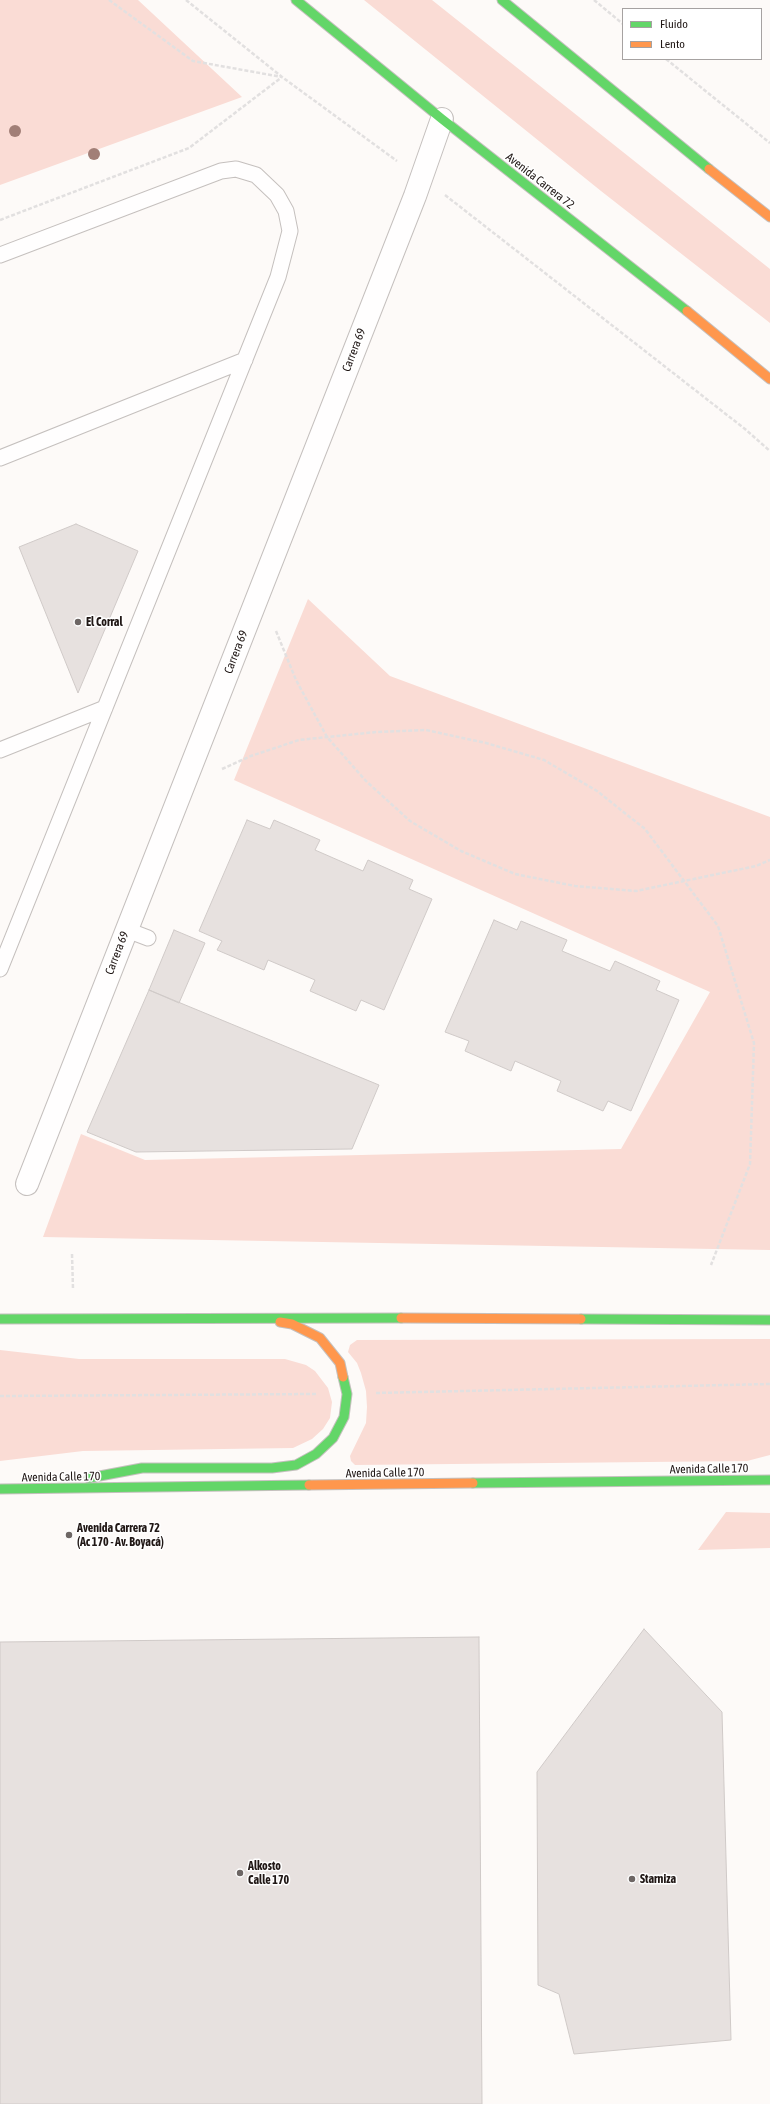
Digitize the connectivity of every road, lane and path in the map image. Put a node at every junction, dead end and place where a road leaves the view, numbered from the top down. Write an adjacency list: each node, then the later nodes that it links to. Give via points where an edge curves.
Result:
1 (109, 0): 8 (path, via 193,61)
2 (186, 0): 8 (path)
3 (296, 0): 9 (main road, Avenida Carrera 72)
4 (502, 0): 12 (main road)
5 (594, 0): 6 (path)
6 (622, 23)
7 (667, 60): 10 (path)
8 (282, 77): 11 (path); 13 (path, via 189,148)
9 (442, 119): 11 (street, Carrera 69); 16 (main road, Avenida Carrera 72)
10 (770, 143)
11 (421, 178): 17 (path, via 480,221); 26 (street, Carrera 69)
12 (770, 217)
13 (0, 220)
14 (0, 255): 15 (lane, via 221,171 236,169 256,176 277,195 286,211 290,231 278,277)
15 (244, 360): 18 (lane); 20 (lane)
16 (770, 379)
17 (770, 451)
18 (0, 458)
19 (274, 626): 21 (path, via 296,680)
20 (105, 708): 22 (lane); 28 (lane)
21 (327, 737): 23 (path, via 299,740 251,756); 25 (path, via 366,781 410,821 461,851 515,874 575,886 636,891); 25 (path, via 426,730 486,743 544,760 597,791 645,829)
22 (0, 750)
23 (216, 772)
24 (770, 860): 25 (path, via 756,866)
25 (684, 881): 31 (path, via 718,926 754,1043 750,1164)
26 (127, 930): 27 (lane); 29 (street, Carrera 69)
27 (148, 938)
28 (0, 969)
29 (27, 1184)
30 (72, 1254): 34 (path)
31 (711, 1265)
32 (259, 1317): 34 (main road); 35 (main road); 37 (main road, via 292,1324 320,1338 340,1363)
33 (0, 1319): 34 (main road)
34 (74, 1319)
35 (770, 1320)
36 (770, 1384): 37 (path)
37 (347, 1394): 38 (path); 41 (main road, via 344,1417 333,1438 316,1454 296,1465 272,1468 142,1468)
38 (0, 1396)
39 (770, 1480): 41 (main road, Avenida Calle 170)
40 (0, 1489): 41 (main road, Avenida Calle 170)
41 (29, 1489)

